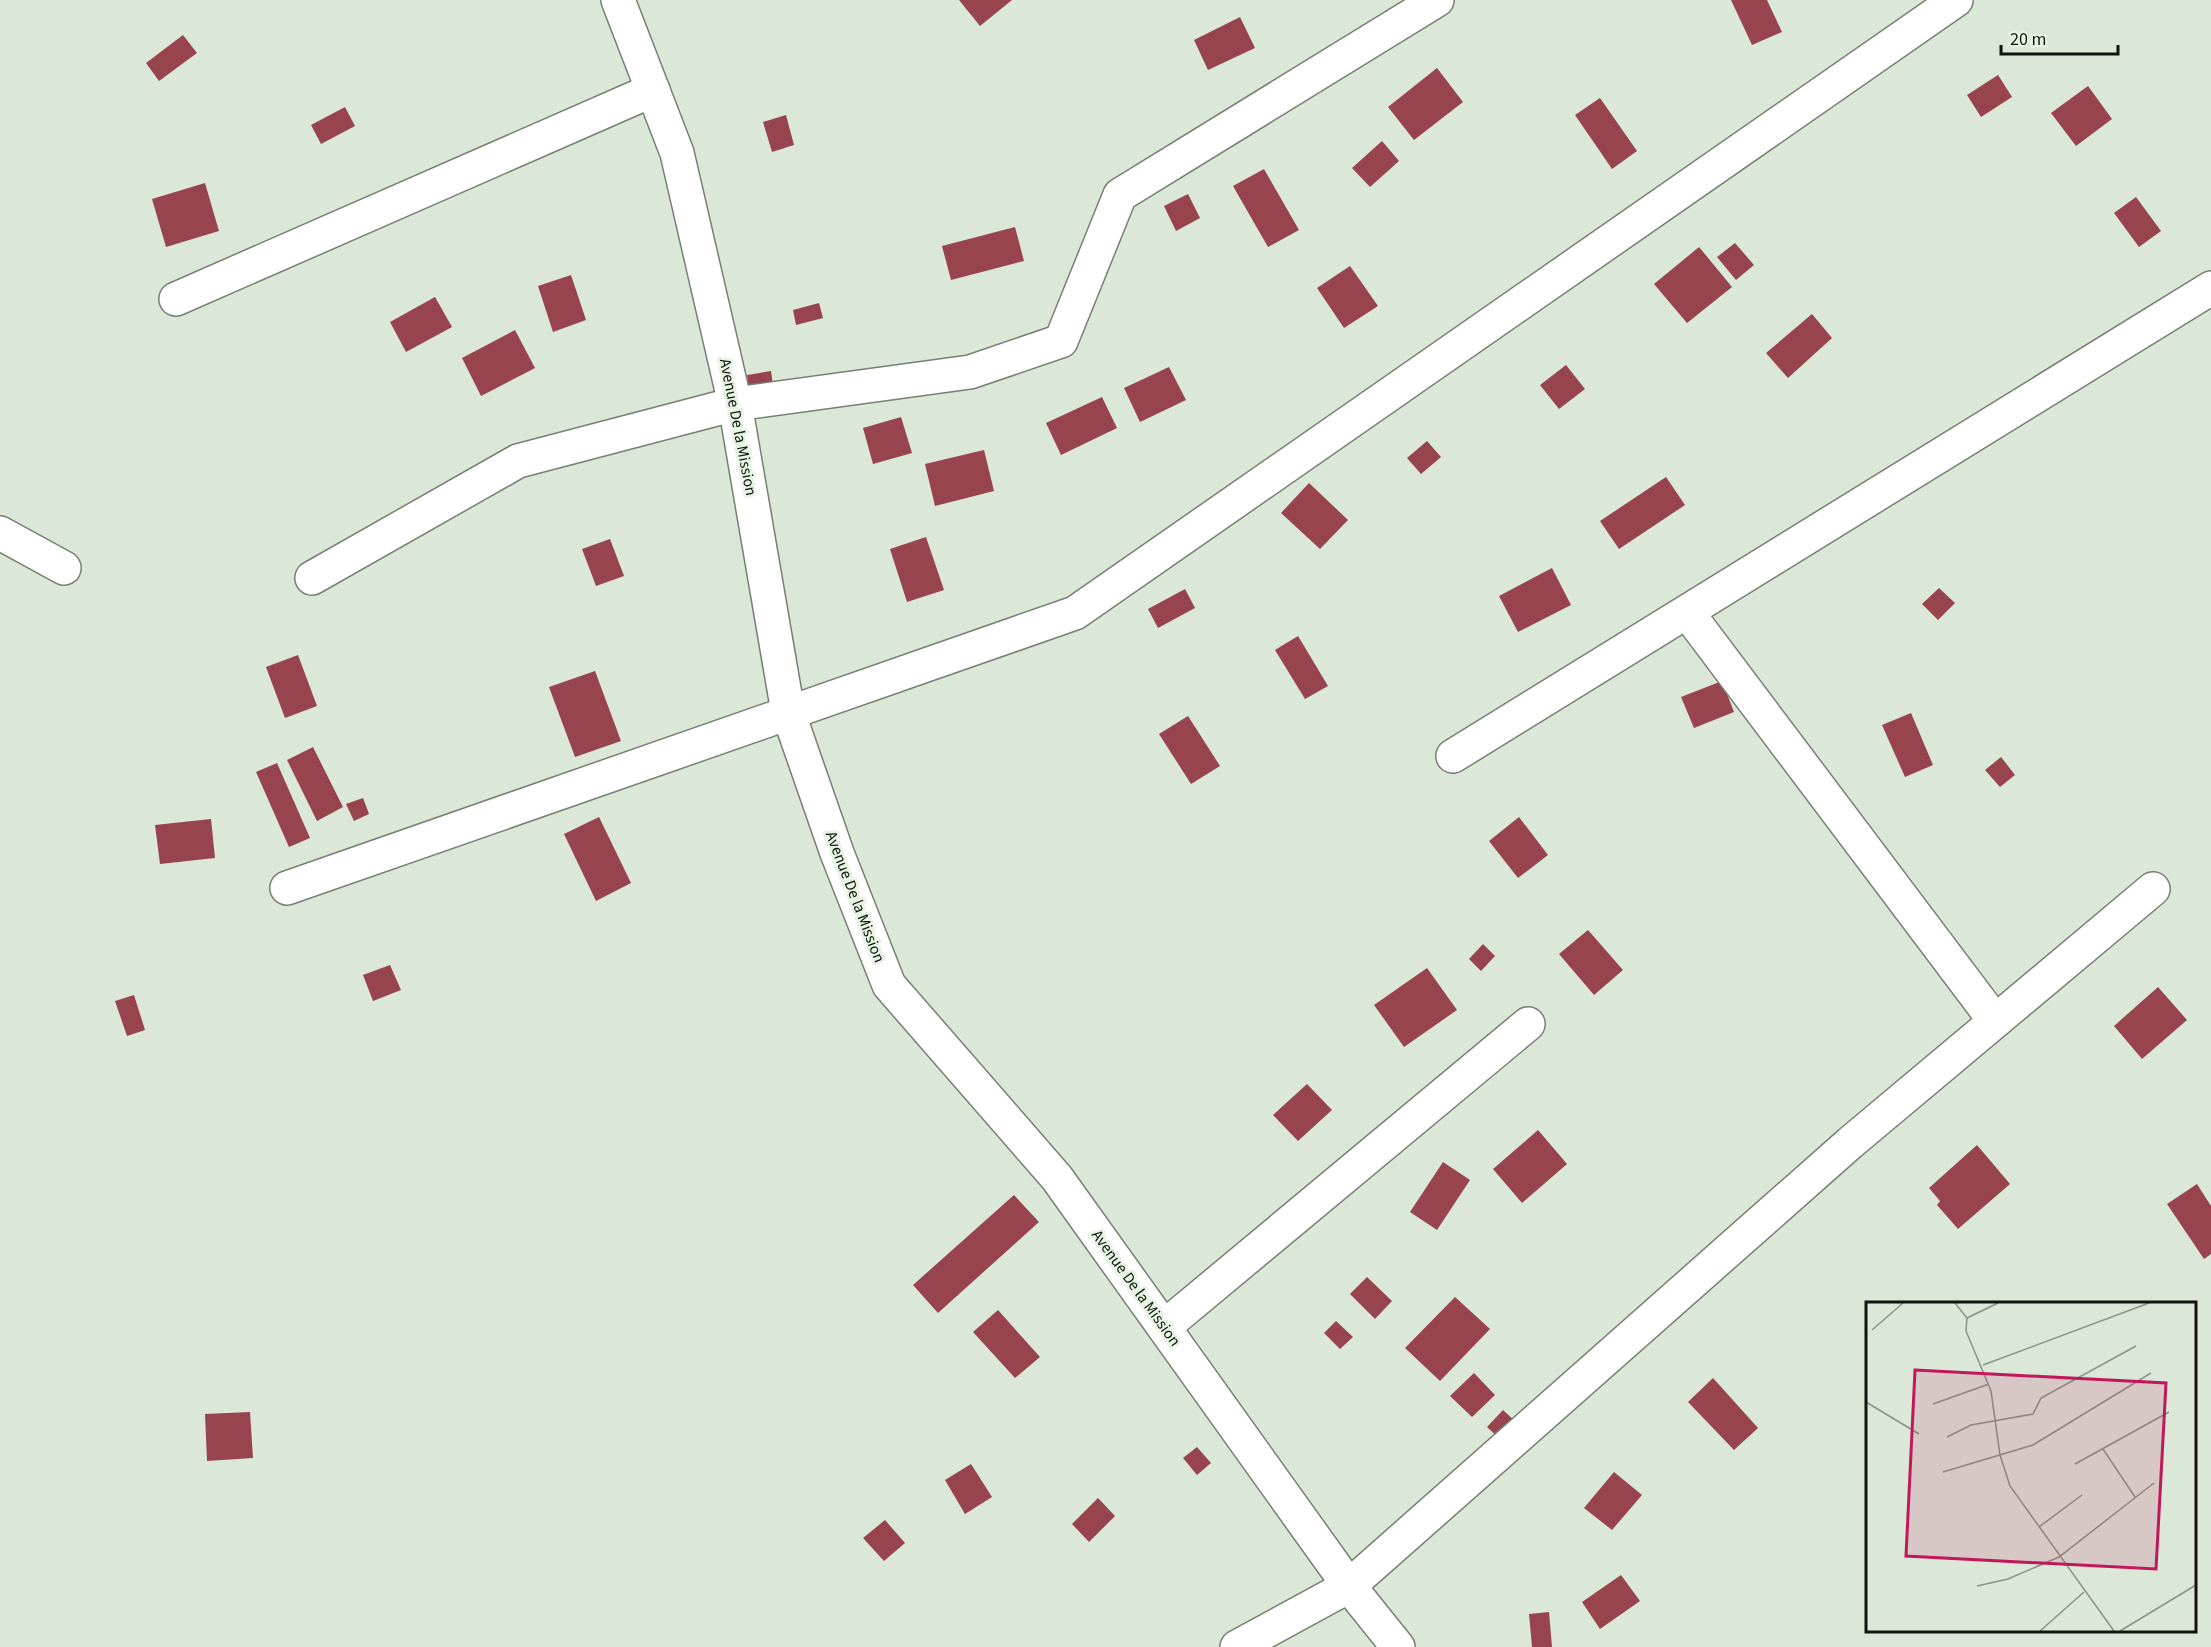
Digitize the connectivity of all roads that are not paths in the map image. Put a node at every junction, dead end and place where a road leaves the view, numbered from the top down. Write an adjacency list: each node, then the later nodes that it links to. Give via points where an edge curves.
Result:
1 (618, 0): 4 (street, Avenue De la Mission)
2 (1437, 0): 7 (street, via 1120,195 1061,341 970,372)
3 (1956, 0): 12 (street, via 1075,613)
4 (653, 90): 6 (street); 7 (street, Avenue De la Mission, via 677,153)
5 (2211, 288): 11 (street)
6 (176, 299)
7 (735, 404): 10 (street, via 518,461); 12 (street, Avenue De la Mission)
8 (0, 533): 9 (street)
9 (64, 568)
10 (312, 578)
11 (1687, 612): 13 (street); 16 (street)
12 (788, 712): 14 (street); 18 (street, Avenue De la Mission, via 889,985 1058,1178)
13 (1453, 756)
14 (287, 888)
15 (2153, 889): 16 (street)
16 (1995, 1021): 19 (street, via 1850,1143)
17 (1528, 1024): 18 (street)
18 (1164, 1327): 19 (street, Avenue De la Mission)
19 (1349, 1586): 20 (street); 21 (street, Avenue De la Mission)
20 (1237, 1647)
21 (1398, 1647)

